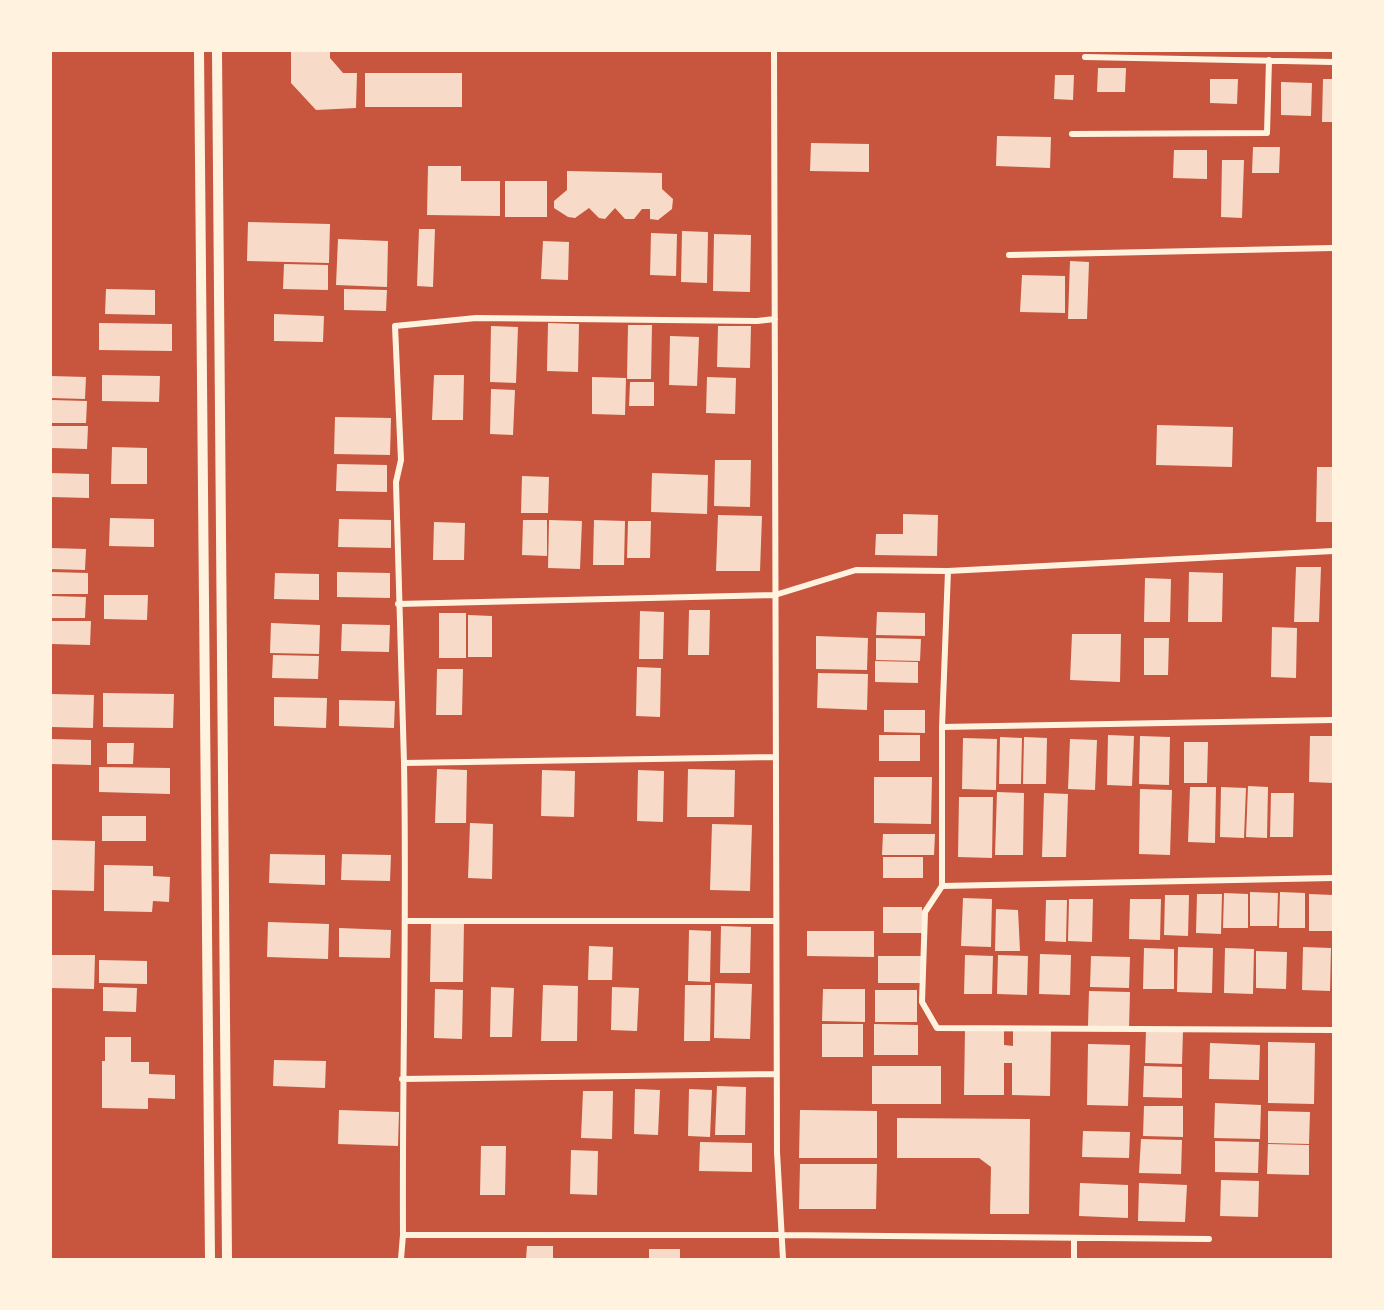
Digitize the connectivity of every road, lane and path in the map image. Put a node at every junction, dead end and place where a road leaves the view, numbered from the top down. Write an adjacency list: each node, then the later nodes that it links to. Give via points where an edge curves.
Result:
1 (199, 51): 30 (street)
2 (217, 51): 31 (street)
3 (774, 51): 10 (street)
4 (1085, 57): 5 (street)
5 (1269, 60): 6 (street); 7 (street, via 1267,133)
6 (1333, 62)
7 (1072, 134)
8 (1333, 248): 9 (street)
9 (1009, 255)
10 (774, 319): 13 (street); 14 (street, via 476,318 395,326 401,460 396,482)
11 (1333, 551): 12 (street)
12 (948, 572): 13 (street, via 856,570); 16 (street)
13 (775, 595): 14 (street); 17 (street)
14 (398, 604): 18 (street)
15 (1333, 720): 16 (street)
16 (942, 727): 20 (street)
17 (776, 757): 18 (street); 22 (street)
18 (404, 762): 21 (street)
19 (1333, 878): 20 (street)
20 (942, 886): 23 (street, via 925,912 922,991 922,1002 937,1028)
21 (405, 921): 22 (street); 25 (street)
22 (776, 921): 24 (street)
23 (1333, 1030)
24 (776, 1074): 25 (street); 27 (street)
25 (402, 1079): 26 (street)
26 (403, 1235): 27 (street); 32 (street)
27 (781, 1235): 28 (street); 33 (street)
28 (1074, 1239): 29 (street); 34 (street)
29 (1209, 1239)
30 (210, 1259)
31 (227, 1259)
32 (401, 1259)
33 (783, 1259)
34 (1074, 1259)

